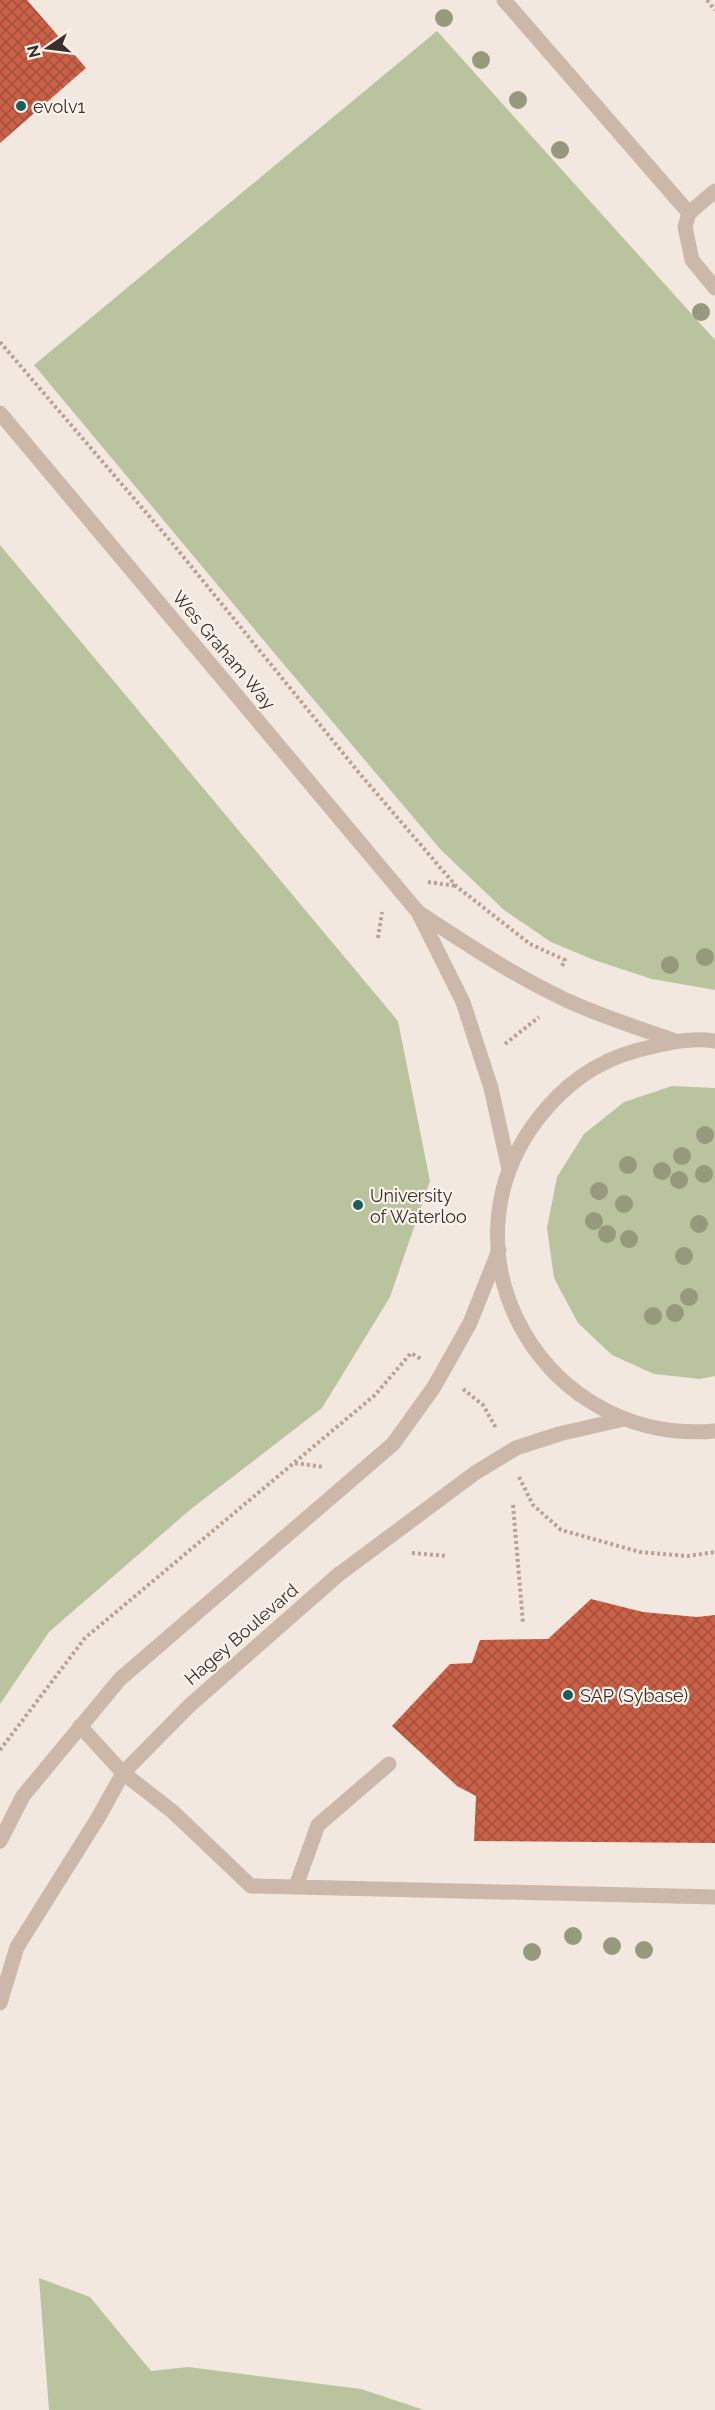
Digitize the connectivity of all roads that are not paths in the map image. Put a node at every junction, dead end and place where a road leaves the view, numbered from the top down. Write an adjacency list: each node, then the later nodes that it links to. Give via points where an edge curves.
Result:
1 (504, 0): 3 (street)
2 (715, 191): 3 (street)
3 (689, 213): 4 (street, via 685,227 692,260)
4 (715, 288)
5 (0, 413): 6 (street, Wes Graham Way)
6 (418, 912): 7 (street, Wes Graham Way, via 552,993 602,1016); 9 (street, Wes Graham Way, via 463,1002 491,1088)
7 (673, 1040): 8 (street); 9 (street, via 615,1056 581,1076 550,1102 526,1133)
8 (715, 1041)
9 (509, 1169): 10 (street, via 501,1198)
10 (499, 1250): 11 (street, via 506,1292 518,1324 537,1354 560,1380 588,1402); 13 (street, via 470,1323 434,1387 393,1444 120,1678)
11 (624, 1419): 12 (street, via 676,1431); 15 (street, Hagey Boulevard, via 516,1448 475,1473 339,1575 189,1706)
12 (715, 1431)
13 (80, 1726): 15 (street); 16 (street, via 22,1796)
14 (389, 1764): 17 (street, via 318,1825)
15 (123, 1773): 17 (street, via 172,1811 251,1886); 19 (street, Hagey Boulevard, via 17,1947)
16 (0, 1841)
17 (296, 1886): 18 (street)
18 (715, 1897)
19 (0, 2002)

